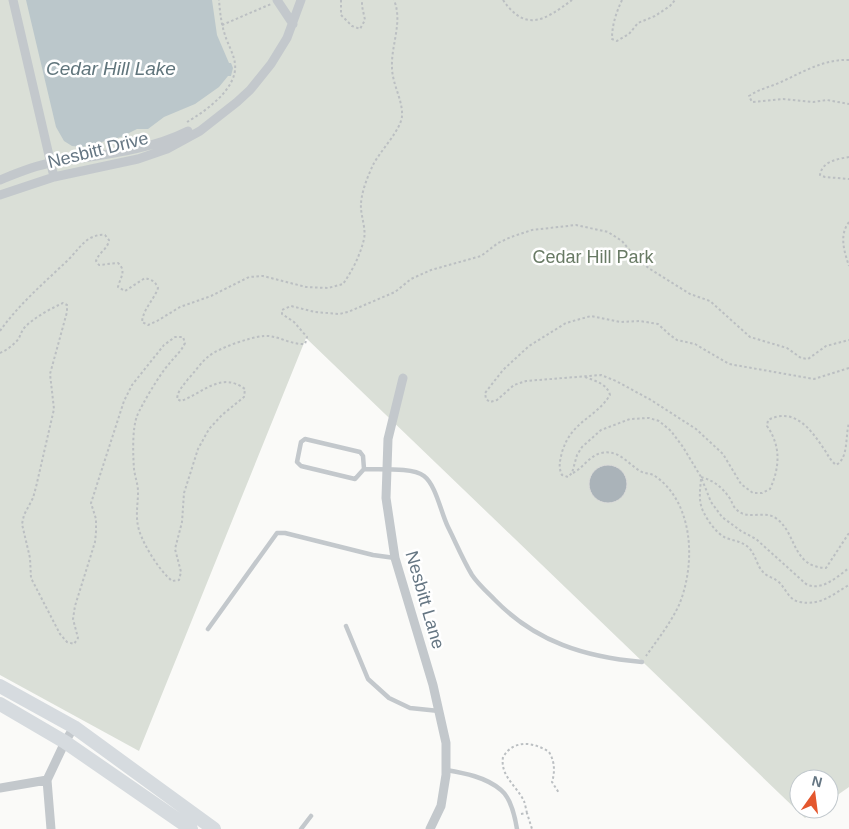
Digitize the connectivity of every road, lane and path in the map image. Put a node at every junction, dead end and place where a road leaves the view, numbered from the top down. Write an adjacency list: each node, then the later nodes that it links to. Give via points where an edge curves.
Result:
1 (13, 0): 19 (street)
2 (219, 0): 12 (path)
3 (301, 0): 13 (street, Nesbitt Drive)
4 (340, 0): 5 (path, via 341,15 352,26 360,28 365,20)
5 (362, 0)
6 (394, 0): 26 (path, via 398,19 392,69 402,118 374,164 363,192 364,237 352,271 343,284 328,288 306,287 263,276 249,277 180,307 148,325 142,322 143,316 155,297 156,283 145,278 125,291 120,290 118,287 124,273 122,267 118,263 99,265 96,260 109,240 100,234 78,247 15,311)
7 (503, 0): 8 (path, via 520,18 533,20 548,16)
8 (572, 0)
9 (622, 0): 10 (path, via 612,28 612,39 617,41 638,23 655,16)
10 (675, 0)
11 (277, 1): 12 (path); 13 (street)
12 (222, 24): 17 (path, via 234,58 234,75 219,98)
13 (293, 24): 16 (street, Nesbitt Drive, via 271,64 250,90)
14 (849, 60): 15 (path, via 802,71 749,96 752,102 784,99)
15 (849, 104)
16 (224, 113): 19 (street, Nesbitt Drive, via 160,143); 20 (street, Nesbitt Drive, via 168,149)
17 (184, 124)
18 (849, 157): 21 (path, via 824,165 820,175)
19 (51, 163): 20 (street); 22 (street, Nesbitt Drive)
20 (54, 177): 23 (street, Nesbitt Drive)
21 (849, 179)
22 (0, 180)
23 (0, 195)
24 (849, 222): 25 (path, via 843,231 843,239)
25 (849, 266)
26 (0, 331)
27 (849, 340): 28 (path, via 826,346 808,359 787,348 750,337 710,301 690,294 650,269 622,241 608,232 576,225 532,230 511,237 481,256 431,270 411,279 395,292 348,312 339,314 287,307 282,314 307,336 305,344 264,336 229,346 204,360 178,392 177,399 181,402 222,382 245,389 244,397 209,429 198,448 184,493 182,522 175,549 181,572 179,580 172,581 154,560 140,531 136,514 138,491 134,468 134,426 137,415 168,364 181,352 185,343 183,337 175,337 164,345 132,385 104,459 91,503 96,519 96,537 75,606 73,619 78,638 74,644 60,634 31,578 22,524 33,498 54,409 50,374 67,305 55,306 30,323 18,340)
28 (0, 353)
29 (849, 368): 30 (path, via 814,379 729,364 695,344 677,340 658,324 620,322 592,316 566,323 529,346 488,388 486,399 490,402 497,400 514,385 526,381)
30 (583, 376): 32 (path, via 601,375 616,381 696,428 723,454 741,484 753,492 762,493 770,489 776,474 778,458 768,420 790,416 802,422 836,464 844,458); 35 (path, via 600,383 610,395 572,432 564,446 558,468 562,475 568,477)
31 (403, 378): 34 (street, Nesbitt Lane, via 388,439)
32 (849, 424)
33 (364, 469): 33 (lane, via 360,452 305,439 301,442 297,462 301,466 355,479); 34 (lane)
34 (386, 471): 38 (street, Nesbitt Lane, via 386,498); 43 (lane, via 424,476 472,575 512,617 541,636 569,648 602,657)
35 (572, 472): 36 (path, via 582,447 601,430 630,419 649,418 659,421 671,431); 43 (path, via 580,470 602,453 627,459 642,473 653,474 675,497 686,519 689,572 679,604 666,630)
36 (702, 477): 37 (path, via 714,481 737,511 767,514 778,519 797,550 815,568 826,568); 39 (path, via 711,502 722,517 756,539 806,584 818,587); 40 (path, via 699,499 712,526 724,537 748,546 762,572 781,584 793,600 825,600)
37 (849, 533)
38 (395, 558): 42 (lane, via 277,533); 46 (street, Nesbitt Lane)
39 (849, 568)
40 (849, 585)
41 (346, 626): 46 (lane, via 368,679 389,698 410,708)
42 (208, 629)
43 (642, 662)
44 (0, 686): 47 (main road)
45 (0, 704): 48 (main road)
46 (439, 711): 49 (street, Nesbitt Lane, via 446,743)
47 (74, 727): 48 (street); 50 (main road)
48 (65, 742): 51 (street); 52 (main road)
49 (446, 770): 58 (lane, via 465,773 502,790); 63 (street, Nesbitt Lane, via 441,806)
50 (136, 772): 52 (lane); 55 (main road)
51 (47, 780): 53 (street); 59 (street)
52 (128, 784): 55 (main road)
53 (0, 788)
54 (559, 793): 56 (path, via 552,782 555,774 549,752 533,744 512,747 503,757 503,770 524,801)
55 (160, 799): 60 (main road); 61 (main road)
56 (528, 813): 58 (path); 65 (path)
57 (312, 816): 62 (lane)
58 (514, 816): 64 (lane)
59 (51, 829)
60 (190, 829)
61 (214, 829)
62 (301, 829)
63 (430, 829)
64 (517, 829)
65 (532, 829)

